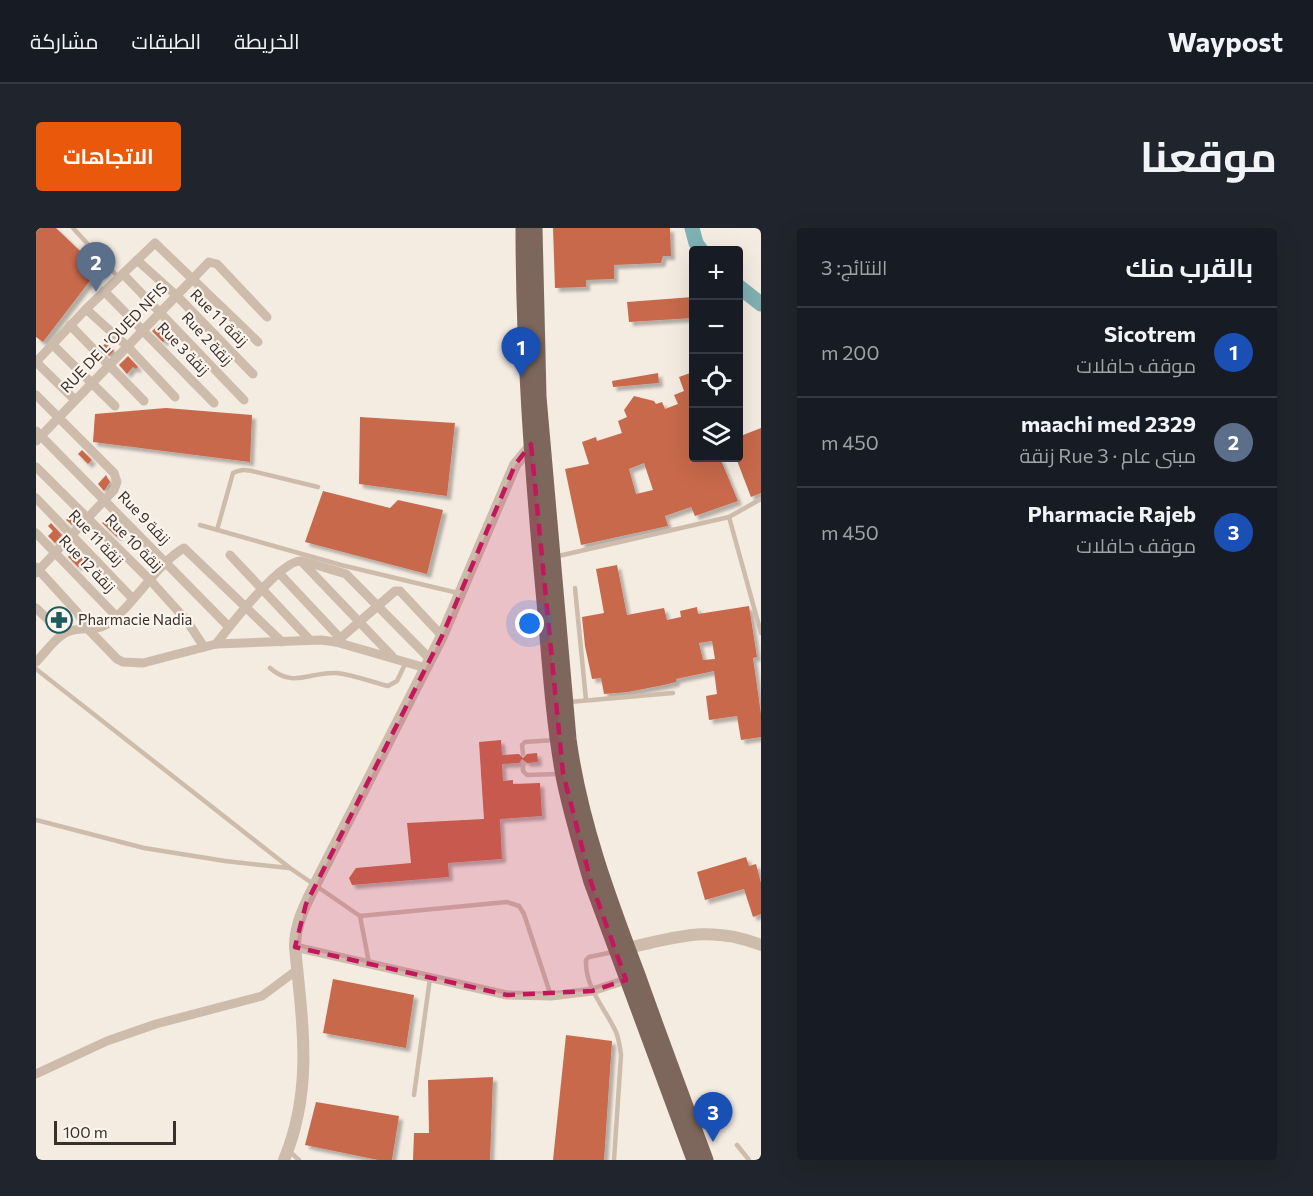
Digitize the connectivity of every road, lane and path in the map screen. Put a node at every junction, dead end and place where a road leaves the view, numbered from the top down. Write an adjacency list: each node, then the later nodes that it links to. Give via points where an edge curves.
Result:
1 (73, 228): 5 (lane)
2 (523, 228): 30 (main road, via 527,386)
3 (536, 228): 30 (main road)
4 (137, 260): 5 (street); 6 (street, via 157,243); 8 (street, Rue 1 زنقة 1)
5 (121, 276): 7 (street); 10 (street, Rue 2 زنقة)
6 (193, 279): 8 (street, RUE DE L'OUED NFIS); 11 (street, RUE DE L'OUED NFIS, via 209,262 217,264); 14 (street)
7 (104, 291): 9 (street); 13 (street, Rue 3 زنقة)
8 (177, 296): 10 (street, RUE DE L'OUED NFIS); 19 (street, Rue 1 زنقة 1)
9 (86, 309): 12 (street); 16 (street)
10 (161, 312): 13 (street, RUE DE L'OUED NFIS); 24 (street, Rue 2 زنقة)
11 (267, 317)
12 (70, 325): 15 (street); 18 (street)
13 (144, 331): 16 (street, RUE DE L'OUED NFIS); 26 (street, Rue 3 زنقة)
14 (258, 342)
15 (53, 345): 17 (street); 20 (street)
16 (128, 347): 18 (street, RUE DE L'OUED NFIS); 22 (street)
17 (36, 362): 23 (street)
18 (109, 365): 20 (street, RUE DE L'OUED NFIS); 25 (street)
19 (253, 374)
20 (92, 382): 23 (street, RUE DE L'OUED NFIS); 27 (street)
21 (36, 395): 28 (street)
22 (175, 397)
23 (75, 400): 28 (street, RUE DE L'OUED NFIS)
24 (244, 400)
25 (144, 401)
26 (214, 403)
27 (115, 406)
28 (58, 418): 29 (street, RUE DE L'OUED NFIS); 34 (street, via 116,477 116,486)
29 (38, 436): 34 (street, Rue 9 زنقة)
30 (536, 440): 44 (main road); 52 (street, via 515,465); 80 (main road)
31 (36, 467): 37 (street, Rue 10 زنقة)
32 (318, 487): 39 (lane, via 237,471 233,473)
33 (36, 498): 41 (street, Rue 11 زنقة)
34 (105, 499): 37 (street); 46 (street, Rue 9 زنقة)
35 (761, 499): 36 (lane)
36 (729, 517): 44 (lane); 61 (lane)
37 (87, 518): 41 (street); 49 (street, Rue 10 زنقة)
38 (200, 525): 39 (lane)
39 (218, 530): 52 (lane)
40 (36, 533): 42 (street, Rue 12 زنقة)
41 (72, 534): 42 (street); 53 (street, Rue 11 زنقة)
42 (55, 552): 47 (street); 57 (street, Rue 12 زنقة)
43 (230, 555): 51 (street)
44 (552, 558): 79 (main road)
45 (301, 561): 48 (street, via 293,561); 54 (street, via 346,574); 58 (street)
46 (166, 563): 49 (street); 56 (street, via 186,549); 59 (street, Rue 9 زنقة)
47 (37, 570): 60 (street)
48 (279, 573): 51 (street); 65 (street)
49 (151, 581): 53 (street); 69 (street, Rue 10 زنقة)
50 (575, 588): 78 (lane)
51 (262, 590): 56 (street); 64 (street)
52 (460, 594): 63 (street)
53 (133, 600): 57 (street)
54 (378, 606): 58 (street); 63 (street, via 391,592 400,591); 74 (street)
55 (36, 608): 62 (street)
56 (246, 608): 59 (street); 66 (street)
57 (116, 616): 60 (street, via 106,625)
58 (359, 622): 65 (street); 71 (street)
59 (229, 627): 67 (street)
60 (87, 628): 62 (street); 69 (street, via 123,662 165,659)
61 (761, 633)
62 (63, 634): 70 (street)
63 (442, 636): 74 (street)
64 (310, 640): 65 (street); 66 (street)
65 (339, 641): 71 (street)
66 (282, 642): 67 (street)
67 (216, 644): 69 (street)
68 (36, 646): 70 (street)
69 (204, 646)
70 (44, 654): 72 (street)
71 (394, 658): 73 (street)
72 (36, 662)
73 (406, 662): 74 (street); 75 (lane, via 397,681 388,686 338,673 297,679 280,676)
74 (428, 664): 86 (street)
75 (270, 668)
76 (36, 669): 85 (lane)
77 (673, 693): 78 (lane)
78 (586, 700): 79 (lane)
79 (566, 702): 90 (main road, via 577,790)
80 (558, 740): 81 (lane, via 525,742); 83 (main road)
81 (522, 754)
82 (523, 763): 83 (lane, via 527,776)
83 (563, 773): 90 (main road, via 577,836)
84 (36, 820): 85 (lane, via 144,848)
85 (290, 868): 86 (lane)
86 (315, 885): 87 (lane); 89 (street, via 300,919)
87 (360, 916): 91 (lane); 96 (lane, via 514,903 524,914)
88 (761, 945): 90 (street, via 717,933)
89 (296, 947): 91 (street); 92 (street)
90 (621, 949): 94 (main road); 95 (lane, via 586,960); 104 (main road)
91 (369, 963): 93 (street)
92 (297, 970): 97 (street, via 262,996 156,1024 107,1041); 100 (street, via 304,1073 299,1114)
93 (429, 978): 96 (street, via 507,995); 98 (lane)
94 (626, 980): 95 (street); 103 (main road)
95 (592, 990): 96 (street); 102 (lane, via 616,1032 621,1055)
96 (551, 996)
97 (36, 1074)
98 (414, 1095)
99 (737, 1145): 105 (lane)
100 (286, 1155): 101 (lane)
101 (299, 1160)
102 (614, 1160)
103 (694, 1160)
104 (706, 1160)
105 (749, 1160)

